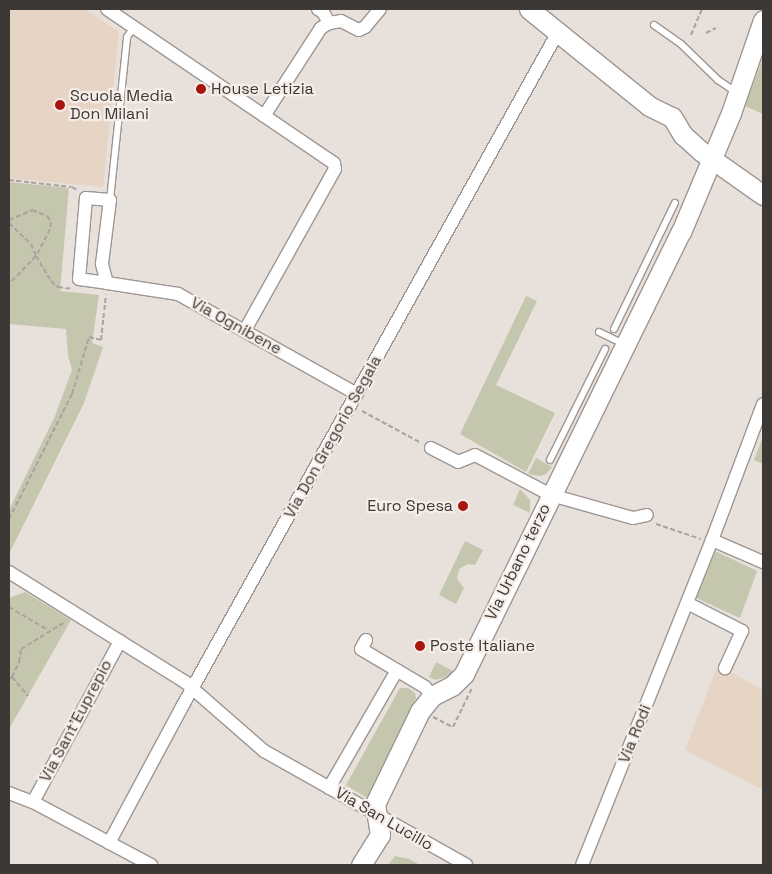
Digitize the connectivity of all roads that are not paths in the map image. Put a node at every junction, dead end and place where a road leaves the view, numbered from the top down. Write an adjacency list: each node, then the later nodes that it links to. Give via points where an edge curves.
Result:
1 (107, 9): 8 (street)
2 (318, 9): 6 (street)
3 (380, 9): 6 (street, via 359,30 341,21)
4 (529, 9): 9 (street)
5 (763, 20): 10 (street, Via Urbano terzo)
6 (329, 23): 11 (street, via 321,28)
7 (654, 24): 10 (lane, via 681,44 718,80)
8 (134, 27): 11 (street); 14 (lane, via 127,37)
9 (558, 32): 12 (street, via 649,106 672,117 688,141); 23 (street, Via Don Gregorio Segala)
10 (738, 93): 12 (street, Via Urbano terzo)
11 (264, 116): 18 (street, via 332,160 335,169)
12 (712, 158): 13 (street); 16 (street, Via Urbano terzo)
13 (763, 195)
14 (110, 200): 17 (street, via 102,264); 17 (street, Via Ognibene, via 86,198 79,279)
15 (675, 203): 16 (lane, Via Urbano terzo)
16 (673, 228): 20 (street, Via Urbano terzo)
17 (104, 290): 18 (street, Via Ognibene, via 178,294)
18 (245, 330): 23 (street, Via Ognibene)
19 (599, 332): 20 (lane)
20 (620, 337): 22 (street, Via Urbano terzo)
21 (605, 349): 22 (lane, Via Urbano terzo)
22 (601, 374): 26 (street, Via Urbano terzo)
23 (357, 394): 38 (street, Via Don Gregorio Segala)
24 (763, 404): 30 (street, Via Rodi)
25 (430, 448): 28 (street, Via Urbano terzo, via 458,462 474,455)
26 (565, 448): 27 (lane, Via Urbano terzo); 28 (street, Via Urbano terzo)
27 (550, 460)
28 (550, 495): 29 (street, Via Urbano terzo, via 633,518); 39 (street, Via Urbano terzo, via 464,674 452,686)
29 (647, 515)
30 (712, 540): 31 (street); 33 (street, Via Rodi)
31 (763, 562)
32 (9, 574): 35 (street, Via Sant'Euprepio)
33 (687, 603): 36 (street, via 742,631); 48 (street, Via Rodi)
34 (366, 640): 37 (street, via 361,649)
35 (120, 641): 38 (street, Via Sant'Euprepio); 42 (street, Via Sant'Euprepio)
36 (725, 668)
37 (397, 670): 39 (street, via 425,687); 40 (street, Via San Lucillo)
38 (194, 688): 40 (street, Via San Lucillo, via 264,751); 44 (street, Via Don Gregorio Segala, via 182,704)
39 (432, 696): 43 (street, Via Urbano terzo, via 420,711 374,804)
40 (329, 788): 43 (street, Via San Lucillo)
41 (9, 793): 42 (street)
42 (33, 802): 44 (street)
43 (378, 817): 46 (street, Via Urbano terzo, via 380,835); 47 (street, Via San Lucillo)
44 (109, 843): 45 (street)
45 (151, 865)
46 (362, 865)
47 (466, 865)
48 (582, 865)

